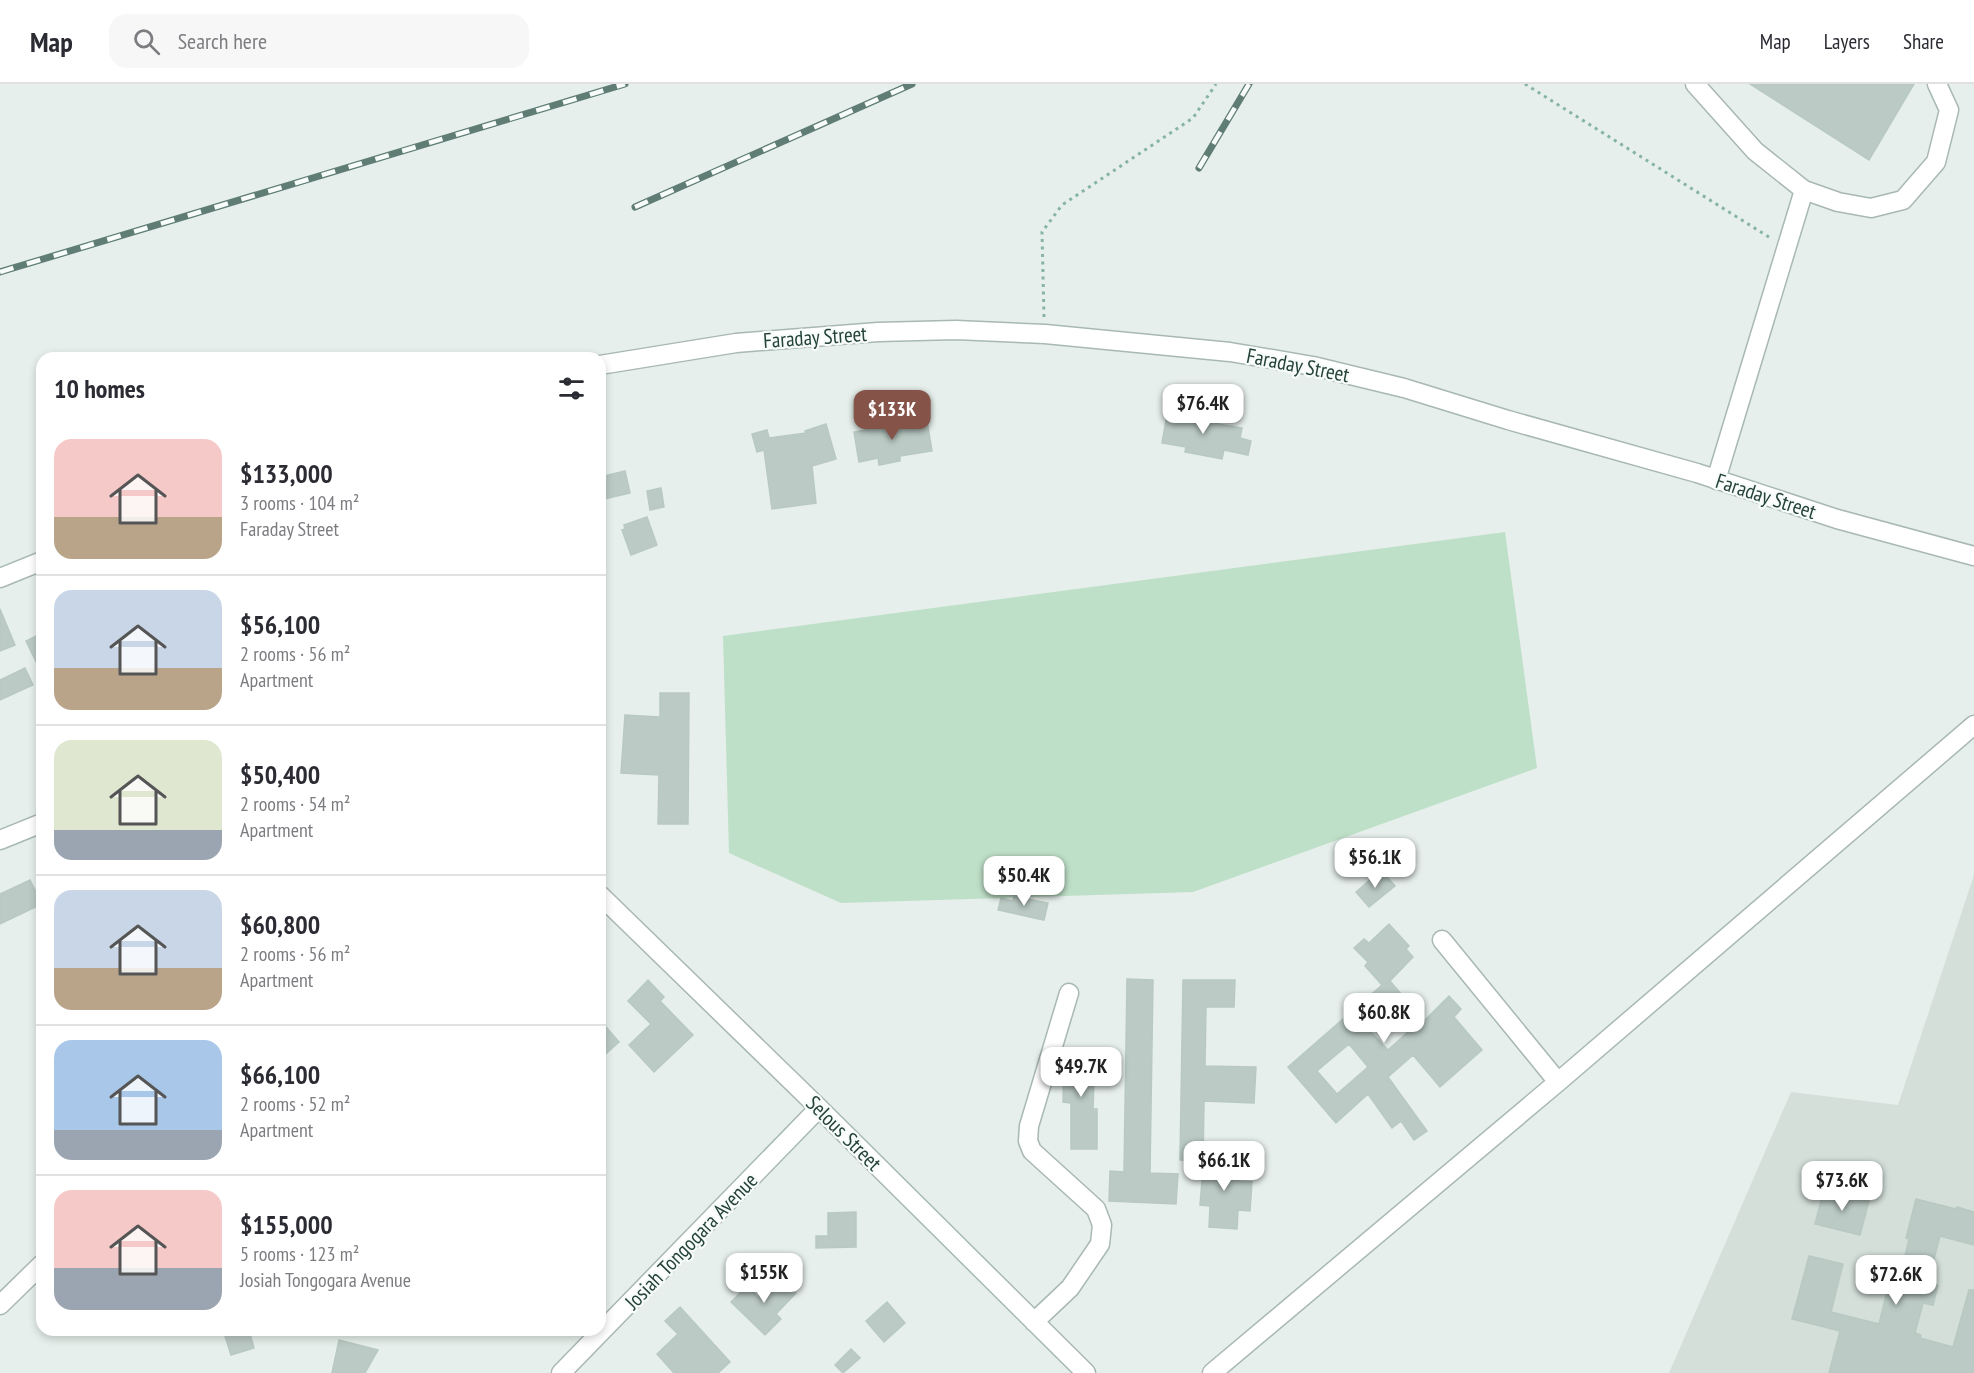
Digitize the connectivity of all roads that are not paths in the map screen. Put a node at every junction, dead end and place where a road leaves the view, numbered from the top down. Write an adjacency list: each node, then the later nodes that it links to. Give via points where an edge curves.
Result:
1 (1695, 84): 3 (street, via 1755,151)
2 (1937, 84): 3 (street, via 1948,110 1936,162 1903,200 1871,208)
3 (1804, 190): 5 (street)
4 (606, 364): 5 (street, Faraday Street, via 736,343 956,330 1045,334 1230,352 1313,366 1404,388)
5 (1716, 480): 6 (street, Faraday Street, via 1837,519)
6 (1974, 556)
7 (36, 563): 8 (street)
8 (0, 578)
9 (1974, 725): 15 (street)
10 (36, 825): 11 (street)
11 (0, 840)
12 (606, 901): 16 (street, Selous Street)
13 (1442, 940): 15 (street)
14 (1069, 993): 19 (street, via 1029,1126 1028,1141 1032,1150 1096,1209 1102,1225 1100,1244 1070,1288)
15 (1558, 1082): 24 (street)
16 (819, 1108): 19 (street, Selous Street); 20 (street, Josiah Tongogara Avenue)
17 (36, 1270): 18 (street)
18 (0, 1305)
19 (1034, 1322): 23 (street, Selous Street)
20 (606, 1327)
21 (597, 1336): 22 (street, Josiah Tongogara Avenue)
22 (561, 1373)
23 (1086, 1373)
24 (1212, 1373)

